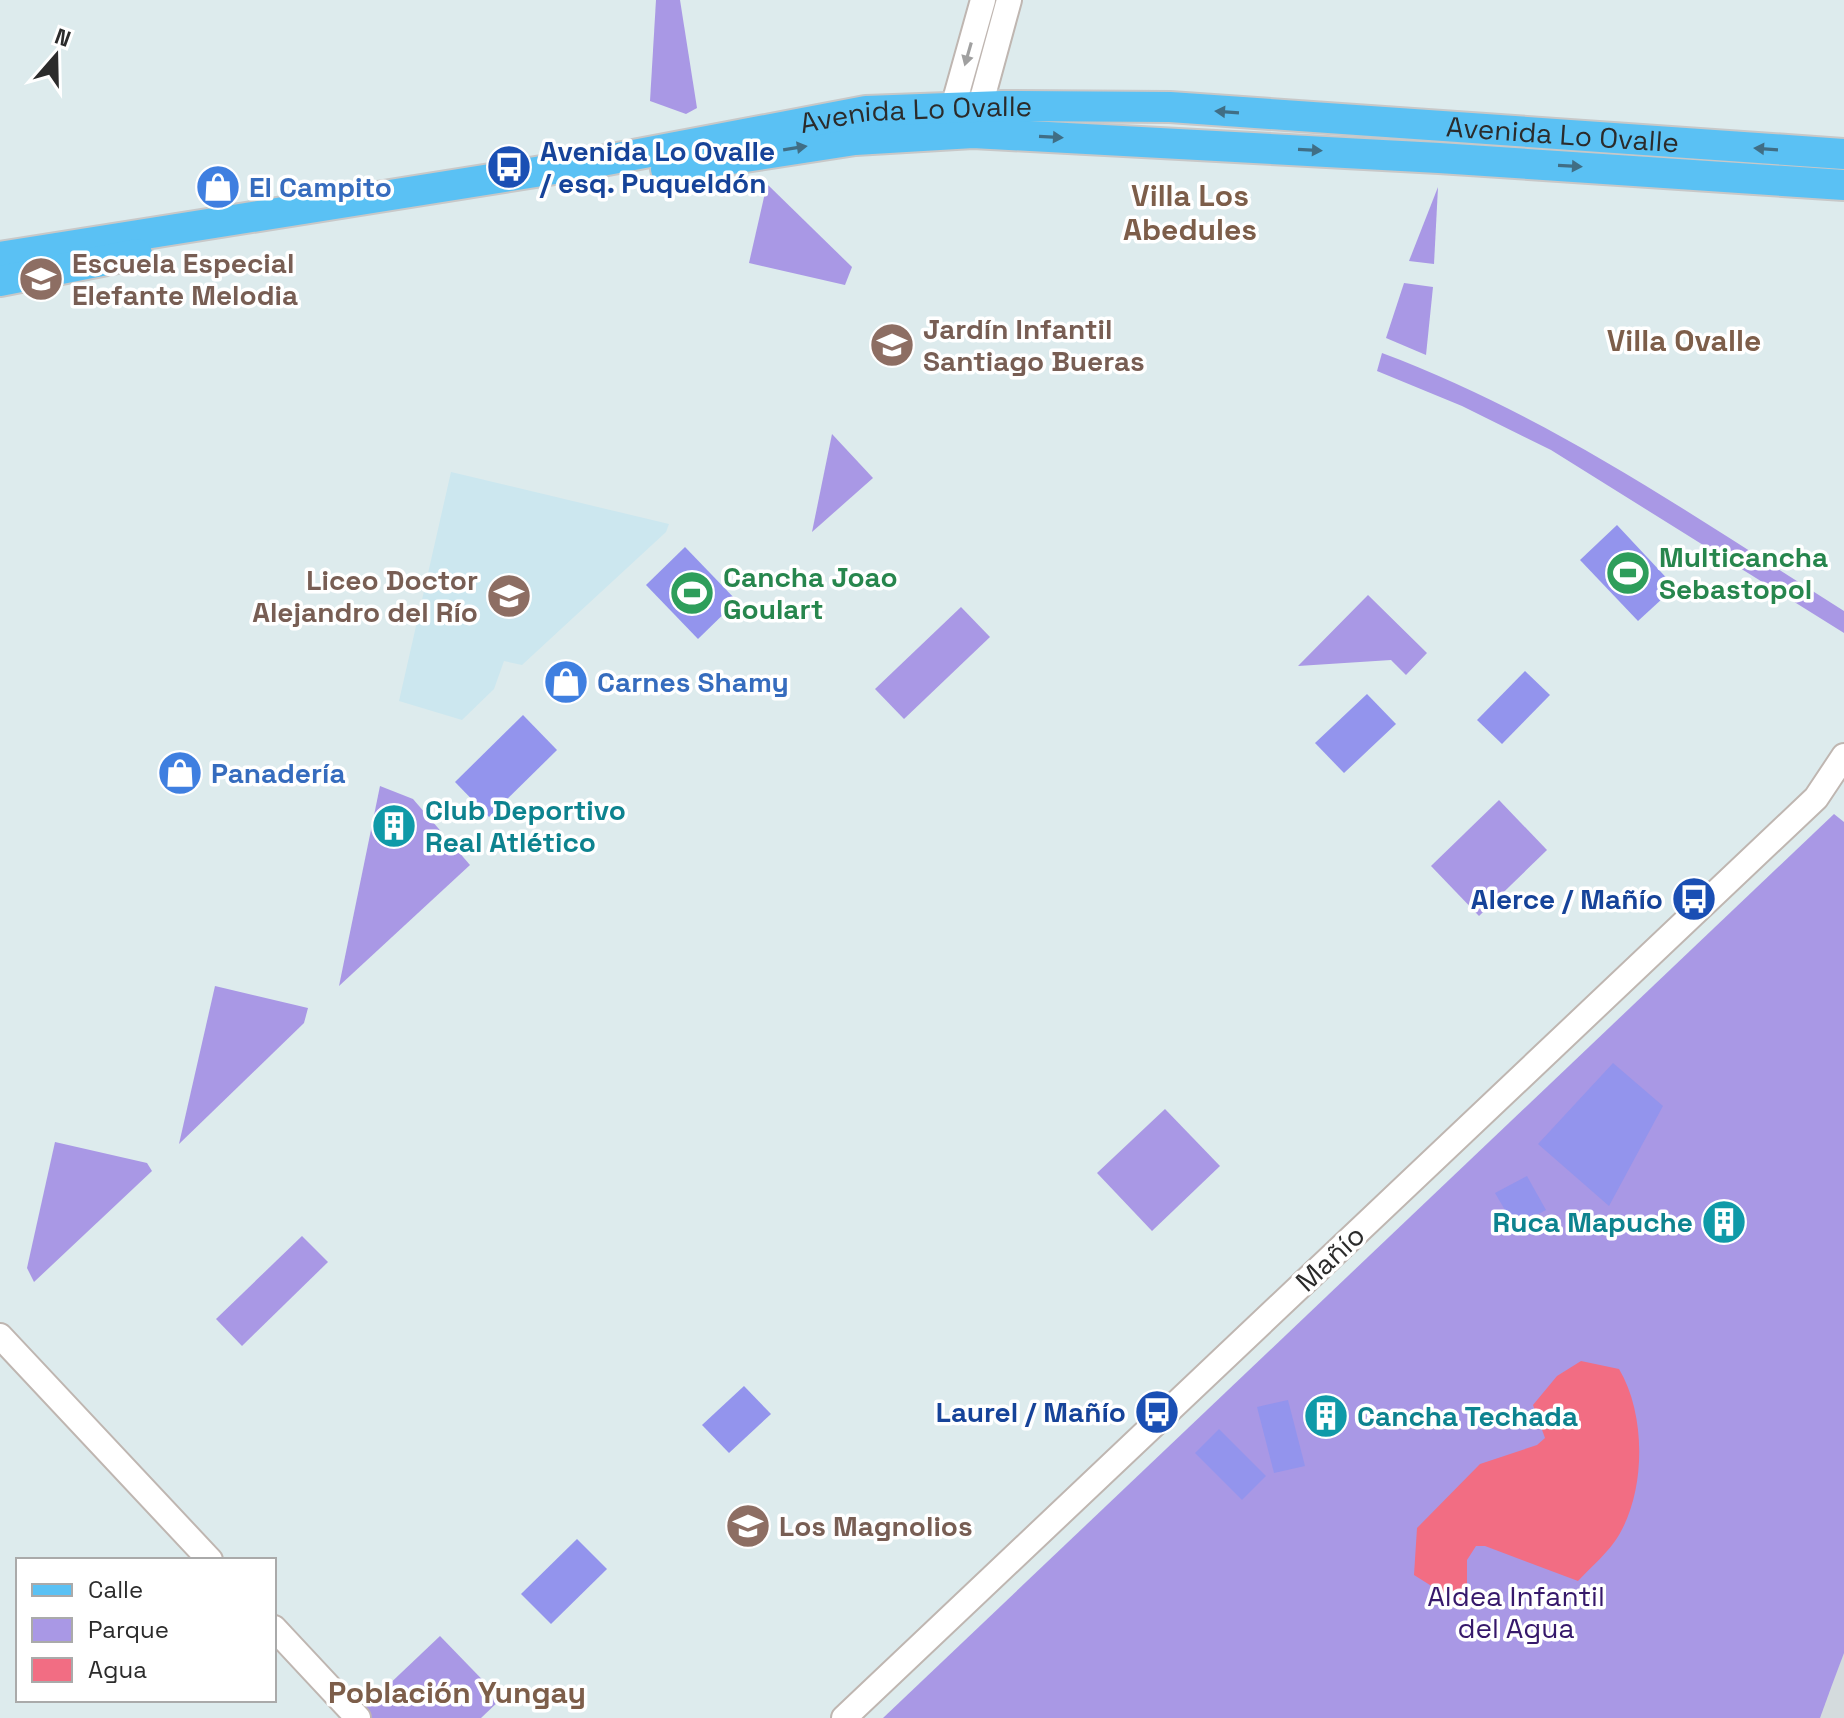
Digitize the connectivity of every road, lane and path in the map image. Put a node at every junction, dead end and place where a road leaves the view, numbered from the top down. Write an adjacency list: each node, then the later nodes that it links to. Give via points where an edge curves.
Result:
1 (982, 3): 2 (street); 3 (street, one-way to 3)
2 (1007, 6): 3 (street)
3 (963, 120): 4 (main road, Avenida Lo Ovalle, one-way to 3, via 1170,107); 5 (main road, Avenida Lo Ovalle, one-way to 5); 6 (main road, Avenida Lo Ovalle, via 840,114 586,164); 7 (main road, Avenida Lo Ovalle, one-way to 3, via 113,258)
4 (1844, 154)
5 (1844, 185)
6 (0, 257)
7 (0, 281)
8 (1844, 756): 10 (street, Mañío)
9 (1844, 774): 10 (street, Mañío)
10 (1816, 798): 15 (street, Mañío)
11 (0, 1336): 12 (street)
12 (208, 1558)
13 (276, 1630): 14 (street)
14 (358, 1718)
15 (844, 1718)

